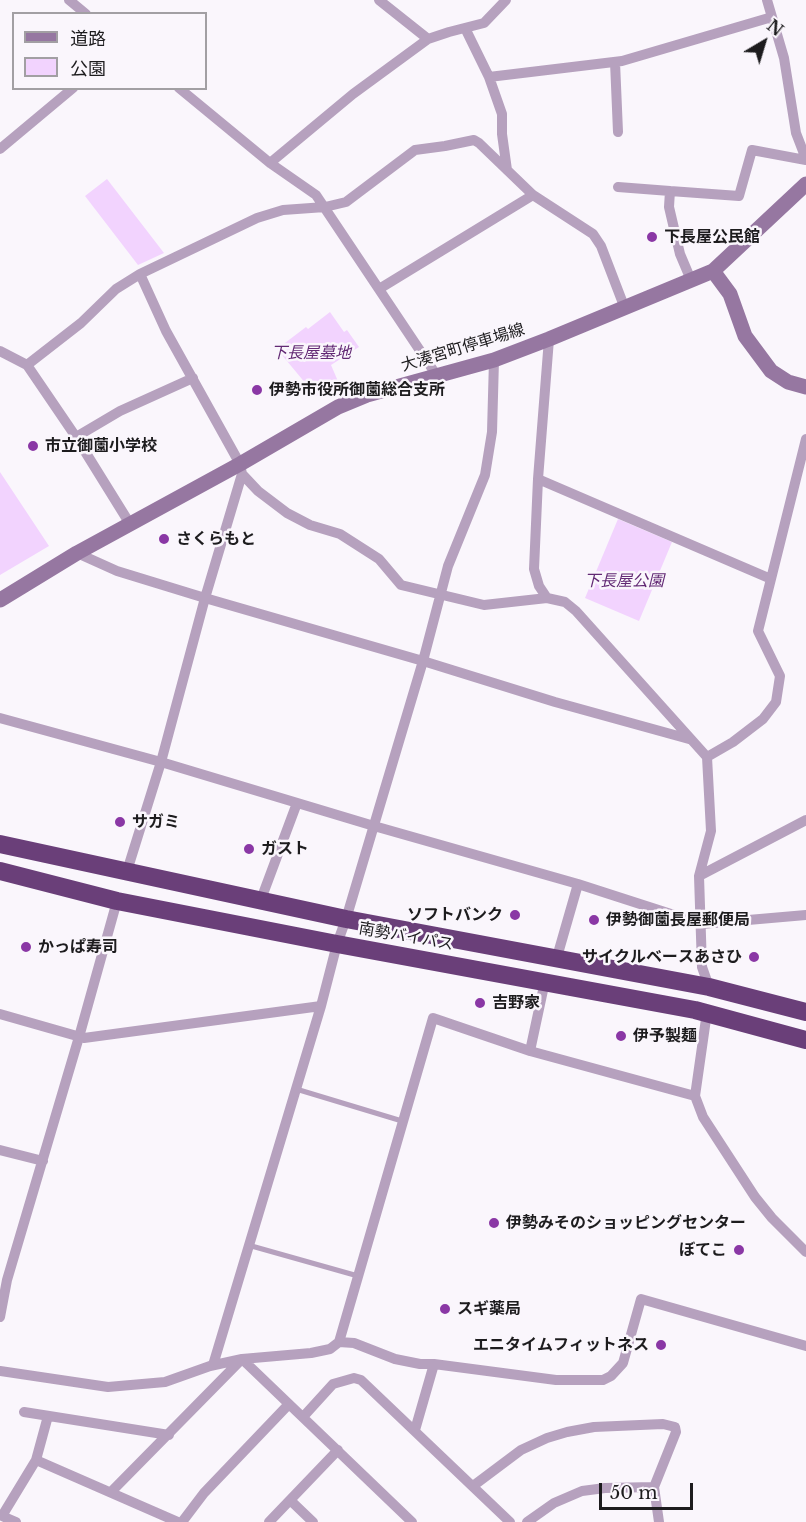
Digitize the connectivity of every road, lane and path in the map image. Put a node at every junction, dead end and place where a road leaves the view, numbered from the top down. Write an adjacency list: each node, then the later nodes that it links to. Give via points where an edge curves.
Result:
1 (69, 0): 5 (street)
2 (379, 0): 8 (street)
3 (506, 0): 7 (street, via 484,23)
4 (767, 0): 6 (street)
5 (84, 12)
6 (772, 17): 9 (street); 15 (street, via 784,58 796,133)
7 (465, 27): 8 (street); 10 (street)
8 (428, 39): 16 (street, via 353,94)
9 (615, 62): 10 (street); 13 (street)
10 (489, 77): 17 (street, via 502,114)
11 (71, 90): 14 (street)
12 (180, 90): 16 (street)
13 (618, 132)
14 (0, 149)
15 (806, 159): 20 (street, via 752,150 739,196)
16 (270, 163): 22 (street, via 316,195)
17 (507, 171): 21 (street); 22 (street, via 474,140 415,150 346,202)
18 (806, 184): 23 (main road)
19 (618, 187): 20 (street)
20 (670, 191): 25 (street, via 669,207 680,254)
21 (533, 195): 26 (street); 27 (street, via 593,234)
22 (325, 207): 24 (street, via 283,210 257,218); 26 (street)
23 (713, 271): 25 (main road, 大湊宮町停車場線); 34 (main road, via 730,294 745,336 771,371)
24 (140, 274): 31 (street); 33 (street)
25 (691, 280): 27 (main road, 大湊宮町停車場線)
26 (380, 289): 32 (street)
27 (624, 306): 28 (main road, 大湊宮町停車場線)
28 (549, 339): 30 (main road, 大湊宮町停車場線); 38 (street)
29 (1, 354): 31 (street)
30 (494, 360): 32 (main road, 大湊宮町停車場線); 42 (street, via 492,432 485,475 448,566)
31 (27, 365): 35 (street)
32 (438, 376): 37 (main road, 大湊宮町停車場線, via 338,406)
33 (192, 378): 35 (street, via 120,411); 37 (street)
34 (806, 387)
35 (76, 437): 39 (street)
36 (806, 439): 41 (street)
37 (241, 469): 39 (main road, 大湊宮町停車場線); 42 (street, via 258,491 287,513 340,534 379,559 401,585); 43 (street)
38 (538, 479): 41 (street); 44 (street, via 534,569)
39 (130, 524): 40 (main road, 大湊宮町停車場線)
40 (77, 554): 43 (street, via 117,571); 45 (main road, 大湊宮町停車場線)
41 (771, 579): 49 (street, via 758,631 780,676 776,702 763,719)
42 (441, 594): 44 (street, via 484,605); 46 (street)
43 (205, 598): 46 (street); 50 (street)
44 (547, 598): 48 (street, via 565,602 576,611)
45 (0, 600)
46 (423, 661): 48 (street); 53 (street)
47 (0, 718): 50 (street)
48 (689, 739): 49 (street)
49 (707, 757): 57 (street, via 711,831)
50 (160, 762): 51 (street); 56 (street)
51 (297, 803): 53 (street); 60 (street)
52 (806, 820): 57 (street)
53 (374, 826): 58 (street); 62 (street)
54 (0, 844): 56 (highway, 南勢バイパス)
55 (0, 871): 59 (highway, 南勢バイパス)
56 (127, 871): 60 (highway, 南勢バイパス)
57 (699, 876): 63 (street)
58 (578, 884): 63 (street); 65 (street)
59 (117, 901): 64 (highway, 南勢バイパス); 72 (street)
60 (260, 902): 62 (highway, 南勢バイパス)
61 (806, 915): 63 (street)
62 (346, 919): 64 (street); 65 (highway, 南勢バイパス)
63 (702, 924): 67 (street, via 702,967)
64 (337, 944): 66 (highway, 南勢バイパス); 68 (street)
65 (557, 957): 67 (highway, 南勢バイパス)
66 (545, 981): 69 (highway, 南勢バイパス); 74 (street)
67 (709, 987): 70 (highway, 南勢バイパス)
68 (321, 1006): 72 (street); 75 (street)
69 (707, 1012): 73 (highway, 南勢バイパス); 76 (street)
70 (806, 1012)
71 (0, 1014): 72 (street)
72 (79, 1037): 79 (street)
73 (806, 1040)
74 (530, 1051): 76 (street); 77 (street, via 433,1018)
75 (295, 1089): 77 (lane); 80 (street)
76 (695, 1096): 81 (street, via 703,1117 755,1197)
77 (403, 1122): 82 (street)
78 (0, 1150): 79 (street)
79 (43, 1161): 83 (street, via 7,1280)
80 (248, 1245): 82 (lane); 88 (street)
81 (806, 1252)
82 (358, 1276): 84 (street)
83 (0, 1317)
84 (339, 1342): 86 (street, via 311,1353); 87 (street, via 354,1343 395,1359)
85 (806, 1346): 87 (street, via 641,1299 623,1363 608,1379 556,1380)
86 (242, 1359): 88 (street); 90 (street); 95 (street)
87 (434, 1364): 94 (street)
88 (213, 1365): 89 (street, via 165,1382 108,1387)
89 (0, 1371)
90 (289, 1404): 93 (street); 103 (street)
91 (24, 1412): 92 (street)
92 (48, 1416): 95 (street); 97 (street)
93 (303, 1417): 94 (street, via 333,1384 354,1378 367,1384); 96 (street)
94 (415, 1430): 98 (street)
95 (169, 1435): 100 (street)
96 (338, 1450): 101 (street); 106 (street)
97 (36, 1460): 100 (street); 102 (street, via 2,1516)
98 (473, 1486): 99 (street, via 522,1450 567,1432 663,1424 675,1427 676,1432); 107 (street)
99 (654, 1486): 108 (street, via 582,1491 554,1503); 109 (street)
100 (111, 1492): 103 (street)
101 (290, 1500): 104 (street); 105 (street)
102 (16, 1522)
103 (180, 1522)
104 (269, 1522)
105 (313, 1522)
106 (412, 1522)
107 (510, 1522)
108 (527, 1522)
109 (660, 1522)

